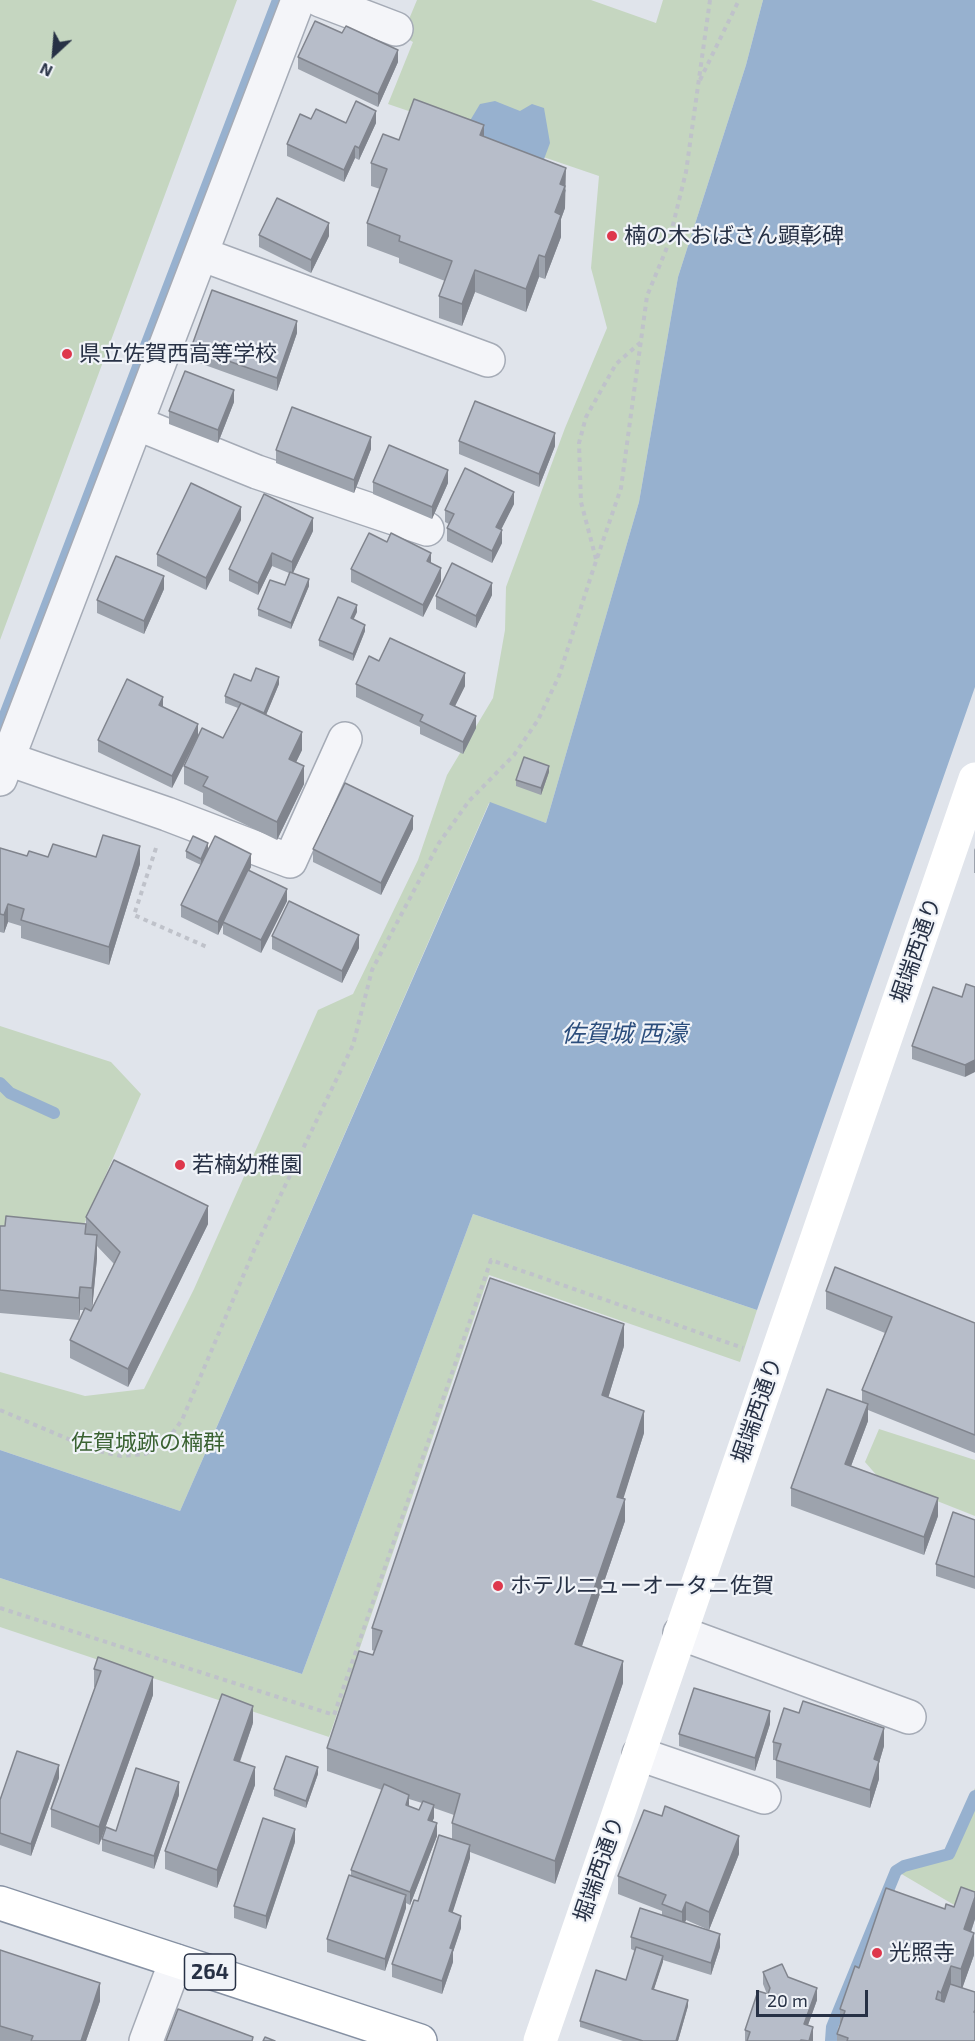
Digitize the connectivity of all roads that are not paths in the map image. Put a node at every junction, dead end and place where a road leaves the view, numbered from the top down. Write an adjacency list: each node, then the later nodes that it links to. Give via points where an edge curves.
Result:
1 (298, 0): 4 (street)
2 (320, 0): 3 (street)
3 (396, 29)
4 (201, 254): 5 (street); 6 (street)
5 (488, 360)
6 (136, 423): 7 (street, via 258,472); 9 (street)
7 (427, 529)
8 (345, 739): 9 (street, via 290,861 167,814)
9 (4, 769)
10 (975, 779): 11 (main road, 堀端西通り)
11 (680, 1633): 12 (street); 13 (main road, 堀端西通り)
12 (909, 1717)
13 (639, 1754): 14 (street); 19 (main road, 堀端西通り)
14 (764, 1797)
15 (0, 1903): 16 (main road, 264)
16 (176, 1961): 17 (street); 18 (main road, 264)
17 (146, 2041)
18 (420, 2041)
19 (540, 2041)

